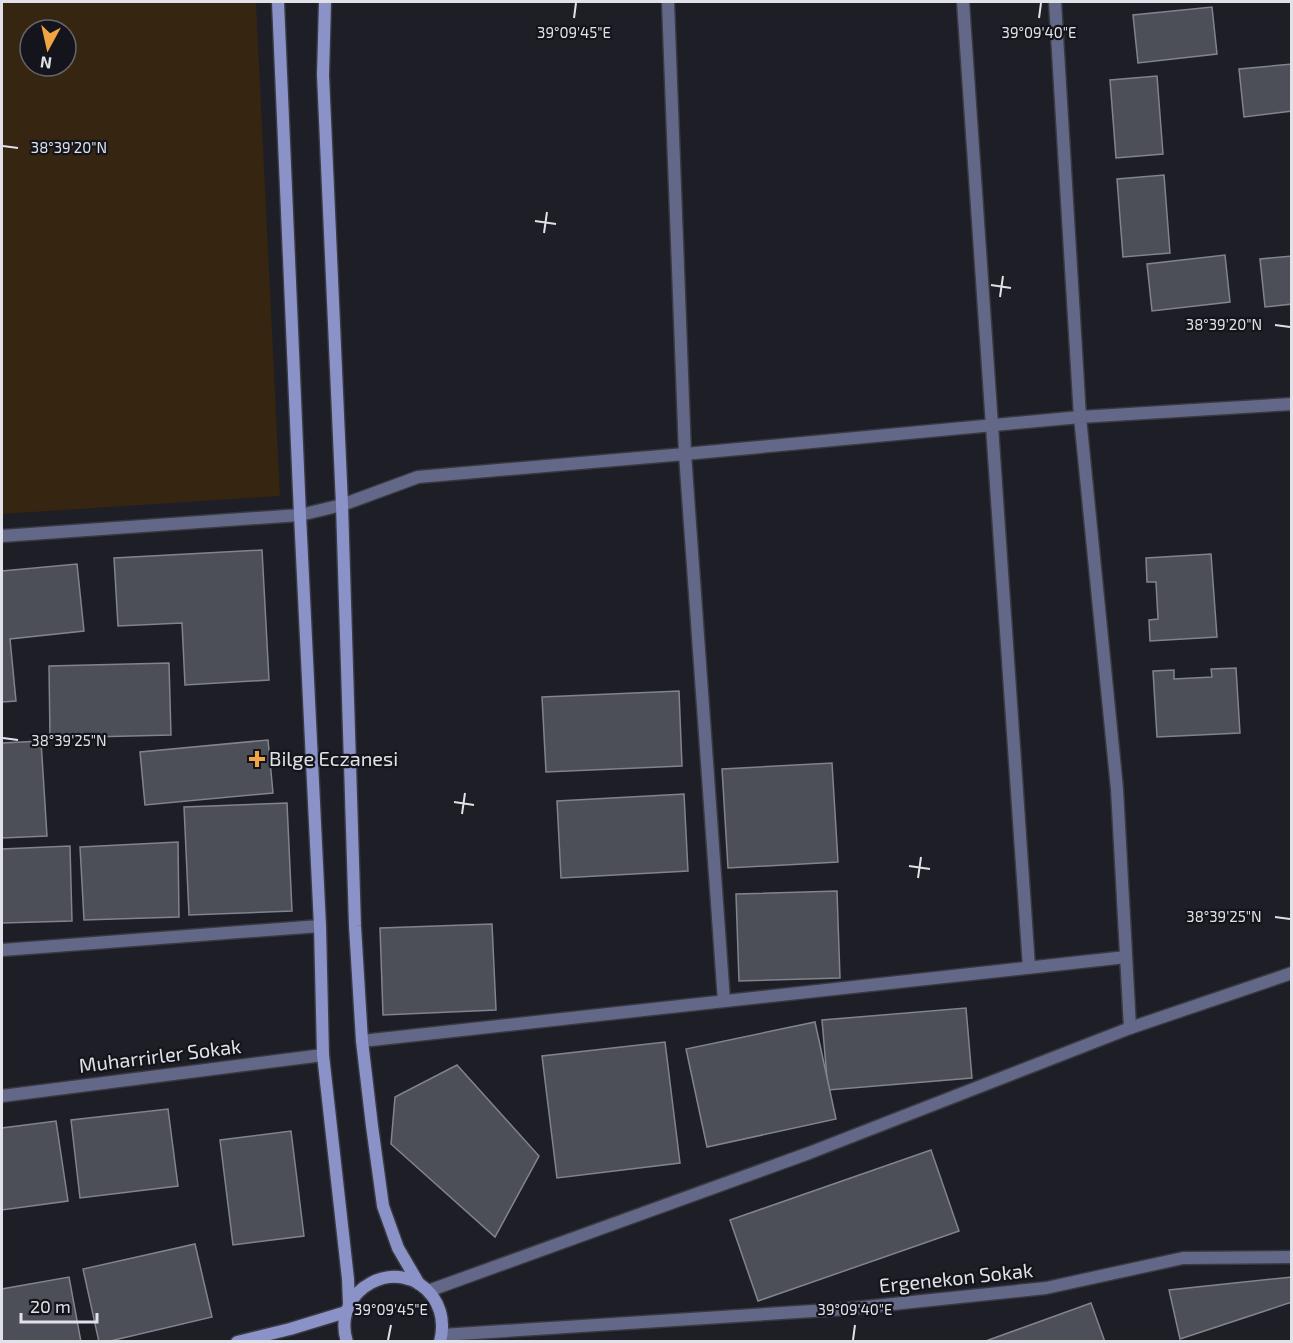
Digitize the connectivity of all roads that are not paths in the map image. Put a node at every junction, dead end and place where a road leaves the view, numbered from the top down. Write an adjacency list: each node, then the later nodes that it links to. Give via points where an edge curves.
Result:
1 (278, 2): 11 (street)
2 (325, 2): 10 (street, via 323,75)
3 (668, 2): 9 (street)
4 (963, 2): 8 (street)
5 (1055, 2): 7 (street)
6 (1292, 404): 7 (street)
7 (1080, 417): 8 (street); 15 (street, via 1117,789)
8 (992, 426): 9 (street); 16 (street)
9 (685, 454): 10 (street, via 418,477); 18 (street)
10 (342, 505): 11 (street); 20 (street)
11 (300, 515): 12 (street); 13 (street)
12 (2, 536)
13 (320, 926): 14 (street); 21 (street)
14 (2, 950)
15 (1126, 957): 16 (street); 19 (street)
16 (1029, 967): 18 (street)
17 (1292, 973): 19 (street)
18 (724, 1001): 20 (street)
19 (1130, 1028): 24 (street, via 809,1153)
20 (362, 1041): 24 (street, via 383,1206 398,1248)
21 (323, 1055): 22 (street, Muharrirler Sokak); 25 (street, via 348,1279)
22 (2, 1096)
23 (1292, 1257): 26 (street, Ergenekon Sokak, via 1183,1258 1046,1288 856,1308)
24 (424, 1288): 25 (street, via 407,1279 380,1279 367,1284); 26 (street, via 438,1304)
25 (347, 1308): 27 (street, via 290,1329); 28 (street)
26 (441, 1338)
27 (237, 1341)
28 (347, 1341)

